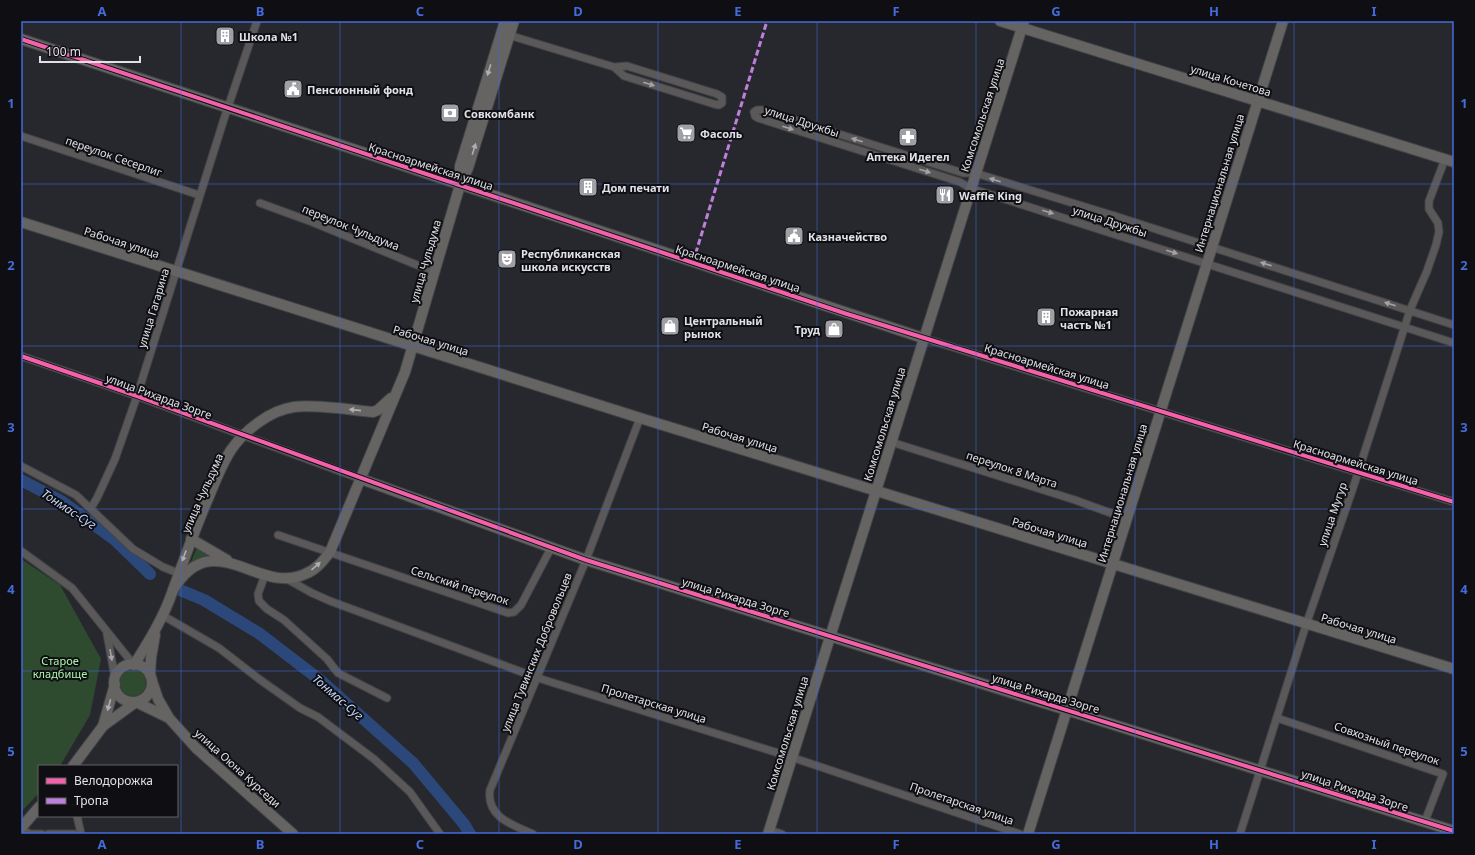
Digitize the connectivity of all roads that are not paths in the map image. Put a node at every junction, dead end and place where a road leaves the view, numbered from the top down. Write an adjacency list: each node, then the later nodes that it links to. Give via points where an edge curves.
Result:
1 (257, 21): 11 (street, улица Гагарина)
2 (505, 21): 7 (street, улица Чульдума)
3 (514, 21): 7 (street, улица Чульдума)
4 (1000, 21): 6 (street, улица Кочетова)
5 (1283, 21): 10 (street, Интернациональная улица)
6 (1023, 25): 10 (street, улица Кочетова); 16 (street, Комсомольская улица)
7 (505, 34): 9 (street); 17 (street, улица Чульдума, via 468,168)
8 (21, 39): 11 (street, Красноармейская улица)
9 (614, 67): 9 (street, one-way to 9, via 624,76 714,104 722,103 722,97 717,94 627,66)
10 (1258, 101): 15 (street, улица Кочетова); 24 (street, Интернациональная улица)
11 (228, 108): 17 (street, Красноармейская улица); 19 (street, улица Гагарина)
12 (819, 128): 14 (street); 14 (street, улица Дружбы, one-way to 14, via 763,110 754,112 758,118); 16 (street, улица Дружбы, one-way to 12, via 964,173)
13 (21, 136): 19 (street, переулок Сесерлиг)
14 (817, 137): 18 (street, улица Дружбы, one-way to 18, via 960,182)
15 (1450, 161): 28 (street, улица Мугур, via 1429,201 1429,209 1438,222 1439,232 1427,271)
16 (975, 173): 18 (street, Комсомольская улица); 21 (street, улица Дружбы, one-way to 16)
17 (460, 185): 27 (street, улица Чульдума); 31 (street, Красноармейская улица)
18 (970, 188): 23 (street, улица Дружбы, one-way to 23); 31 (street, Комсомольская улица)
19 (199, 195): 26 (street, улица Гагарина)
20 (260, 203): 27 (street, переулок Чульдума)
21 (1115, 216): 23 (street); 24 (street, улица Дружбы)
22 (21, 222): 26 (street, Рабочая улица)
23 (1111, 232): 25 (street, улица Дружбы, one-way to 25)
24 (1212, 247): 25 (street, Интернациональная улица); 28 (street, улица Дружбы, one-way to 24)
25 (1207, 263): 30 (street, улица Дружбы); 37 (street, Интернациональная улица)
26 (176, 271): 33 (street, Рабочая улица); 36 (street, улица Гагарина)
27 (434, 271): 33 (street, улица Чульдума)
28 (1410, 310): 29 (street, улица Дружбы); 30 (street, улица Мугур)
29 (1454, 325)
30 (1404, 328): 32 (street, улица Дружбы); 44 (street, улица Мугур)
31 (923, 338): 37 (street, Красноармейская улица); 42 (street, Комсомольская улица)
32 (1454, 344)
33 (412, 346): 35 (street, улица Чульдума); 39 (street, Рабочая улица)
34 (21, 356): 36 (street, улица Рихарда Зорге)
35 (398, 388): 38 (street, улица Чульдума, via 386,404); 40 (street, улица Чульдума)
36 (137, 396): 41 (street, улица Рихарда Зорге); 48 (street, улица Гагарина, via 115,459)
37 (1161, 410): 44 (street, Красноармейская улица); 49 (street, Интернациональная улица)
38 (373, 412): 40 (street); 41 (street, улица Чульдума, one-way to 41, via 295,406 262,421)
39 (640, 418): 46 (street, Рабочая улица); 55 (street, улица Тувинских Добровольцев)
40 (382, 425): 45 (street, улица Чульдума)
41 (243, 436): 45 (street, улица Рихарда Зорге); 51 (street, улица Чульдума, via 223,464)
42 (891, 442): 46 (street, Комсомольская улица); 49 (street, переулок 8 Марта)
43 (21, 466): 48 (street, via 57,483)
44 (1358, 471): 47 (street, Красноармейская улица); 63 (street, улица Мугур)
45 (361, 479): 52 (street, улица Рихарда Зорге); 54 (street, улица Чульдума)
46 (875, 490): 56 (street, Рабочая улица); 66 (street, Комсомольская улица)
47 (1454, 502)
48 (91, 508): 58 (street, via 133,549)
49 (1127, 519): 56 (street, Интернациональная улица)
50 (278, 535): 54 (street)
51 (191, 538): 57 (street, via 213,553); 58 (street, улица Чульдума, one-way to 58)
52 (551, 548): 54 (street, Сельский переулок, via 521,605 514,612 508,613); 55 (street, улица Рихарда Зорге)
53 (21, 551): 65 (street, via 72,588)
54 (330, 552): 60 (street, улица Чульдума, one-way to 54, via 305,575)
55 (586, 560): 66 (street, улица Рихарда Зорге); 70 (street, улица Тувинских Добровольцев)
56 (1112, 564): 63 (street, Рабочая улица); 74 (street, Интернациональная улица)
57 (240, 566): 59 (street, улица Чульдума); 61 (street, улица Чульдума, via 220,561 200,563 186,571)
58 (178, 573): 61 (street, улица Чульдума)
59 (266, 575): 60 (street, улица Чульдума); 72 (street, via 258,594 259,601 328,659 338,673)
60 (287, 579): 70 (street, Пролетарская улица, via 330,601)
61 (173, 590): 62 (street, улица Чульдума)
62 (162, 615): 64 (street, улица Чульдума); 92 (street, via 219,648 374,759 410,792)
63 (1306, 625): 68 (street, Рабочая улица); 76 (street, улица Мугур)
64 (157, 627): 67 (street, улица Чульдума); 69 (street, улица Чульдума, via 151,658)
65 (107, 632): 67 (street); 71 (street, one-way to 71)
66 (830, 635): 74 (street, улица Рихарда Зорге); 78 (street, Комсомольская улица)
67 (134, 665): 69 (street, via 144,668); 71 (street, via 121,669)
68 (1454, 669)
69 (151, 678): 73 (street, via 150,692); 75 (street, улица Оюна Курседи)
70 (538, 678): 78 (street, Пролетарская улица); 93 (street, улица Тувинских Добровольцев, via 490,790 490,805 498,816)
71 (115, 681): 73 (street, via 119,696 124,700); 77 (street, one-way to 77)
72 (387, 698)
73 (136, 702): 75 (street, улица Оюна Курседи); 77 (street)
74 (1066, 709): 80 (street, улица Рихарда Зорге); 96 (street, Интернациональная улица)
75 (168, 718): 91 (street, улица Оюна Курседи, via 196,748)
76 (1277, 718): 80 (street, улица Мугур); 83 (street, Совхозный переулок, via 1443,774)
77 (103, 726): 79 (street)
78 (792, 757): 86 (street, Комсомольская улица); 95 (street, Пролетарская улица)
79 (74, 765)
80 (1260, 769): 83 (street, улица Рихарда Зорге); 97 (street, улица Мугур)
81 (38, 809): 84 (street)
82 (77, 817): 90 (street)
83 (1425, 821): 85 (street, улица Рихарда Зорге)
84 (21, 828): 87 (street, via 30,834)
85 (1454, 831)
86 (768, 832): 94 (street)
87 (42, 834)
88 (48, 834): 89 (street)
89 (74, 834)
90 (80, 834)
91 (293, 834)
92 (440, 834)
93 (533, 834)
94 (782, 834)
95 (1020, 834)
96 (1028, 834)
97 (1240, 834)

